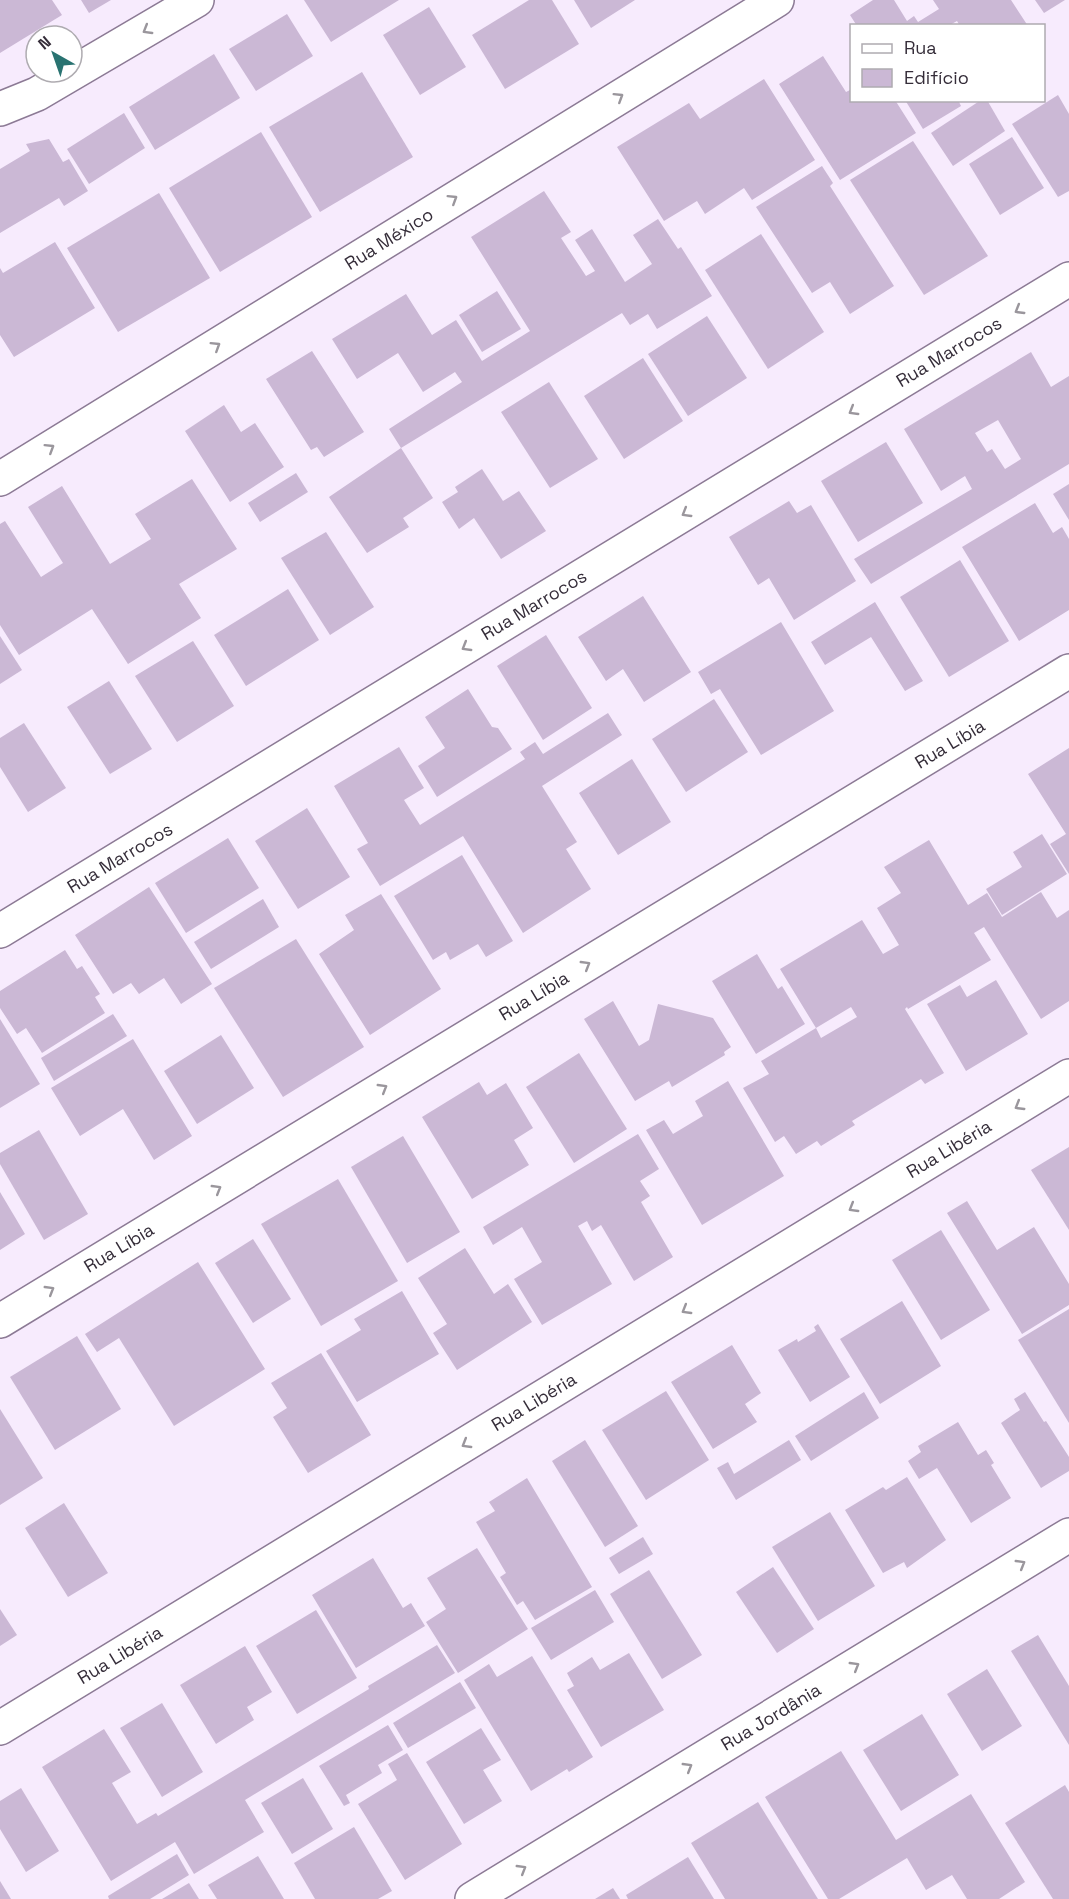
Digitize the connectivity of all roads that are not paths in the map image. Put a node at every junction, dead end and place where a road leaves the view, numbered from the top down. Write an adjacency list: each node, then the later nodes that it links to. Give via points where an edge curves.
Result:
1 (197, 0): 3 (street, one-way to 3, via 37,94)
2 (777, 0): 5 (street, Rua México, one-way to 2)
3 (0, 109)
4 (1069, 279): 7 (street, Rua Marrocos, one-way to 7)
5 (0, 479)
6 (1069, 671): 9 (street, Rua Líbia, one-way to 6)
7 (0, 931)
8 (1069, 1076): 11 (street, Rua Libéria, one-way to 11)
9 (0, 1321)
10 (1069, 1535): 12 (street, Rua Jordânia, one-way to 10)
11 (0, 1728)
12 (472, 1899)

